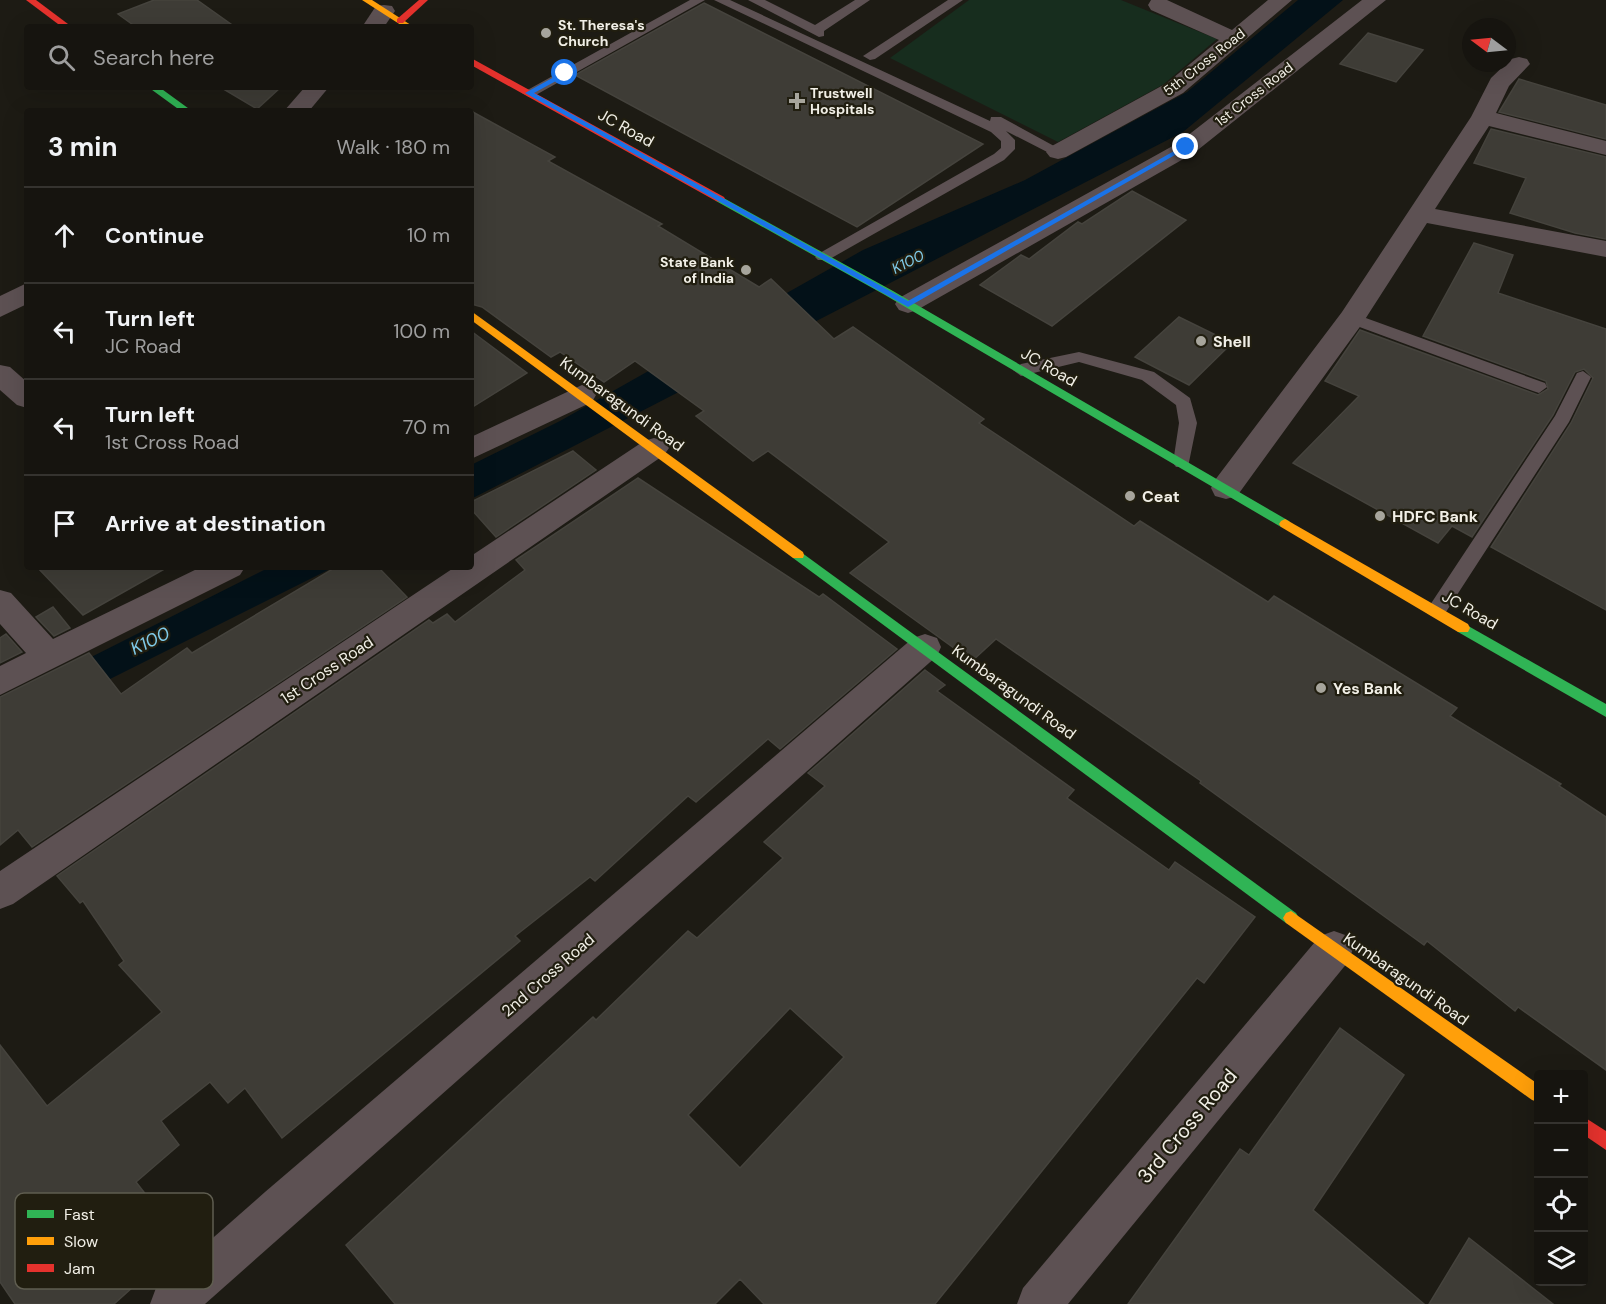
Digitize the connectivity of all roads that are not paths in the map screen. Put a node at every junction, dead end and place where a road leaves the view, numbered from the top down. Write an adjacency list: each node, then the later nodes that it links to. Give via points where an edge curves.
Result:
1 (30, 0): 14 (main road)
2 (424, 0): 13 (main road)
3 (699, 0): 22 (lane)
4 (720, 0): 30 (lane, via 996,129 1008,140 1008,149 999,157)
5 (754, 0): 12 (lane)
6 (788, 0): 12 (lane)
7 (864, 0): 15 (lane)
8 (957, 0): 17 (lane)
9 (1281, 0): 16 (street, 5th Cross Road)
10 (1375, 0): 32 (street, 1st Cross Road, via 1186,147)
11 (1159, 5): 16 (street)
12 (775, 8): 15 (lane)
13 (388, 16)
14 (64, 24)
15 (814, 31): 17 (lane)
16 (1234, 39): 27 (street, 5th Cross Road, via 1175,88)
17 (870, 56): 27 (lane)
18 (474, 63): 22 (main road, JC Road)
19 (1519, 64): 25 (street, via 1498,83)
20 (157, 90): 23 (main road)
21 (315, 90): 24 (street)
22 (529, 93): 30 (main road, JC Road)
23 (183, 108)
24 (299, 108)
25 (1483, 117): 26 (street); 28 (street)
26 (1606, 148)
27 (1059, 152)
28 (1420, 214): 29 (street); 35 (street)
29 (1606, 249)
30 (827, 259): 32 (main road, JC Road)
31 (24, 294): 33 (street)
32 (898, 299): 36 (main road, JC Road)
33 (0, 308)
34 (474, 317): 41 (main road, Kumbaragundi Road)
35 (1352, 318): 39 (lane); 45 (street)
36 (1021, 370): 44 (main road, JC Road); 44 (lane, via 1079,357 1148,376 1184,402 1188,423)
37 (0, 374): 40 (street)
38 (1583, 377): 49 (lane, via 1563,418)
39 (1539, 387)
40 (24, 395)
41 (586, 399): 42 (street); 43 (main road, Kumbaragundi Road)
42 (474, 448)
43 (654, 448): 50 (main road, Kumbaragundi Road); 54 (street, 1st Cross Road)
44 (1182, 463): 45 (main road, JC Road)
45 (1226, 488): 49 (main road, JC Road)
46 (214, 570): 47 (street)
47 (193, 574): 51 (street)
48 (0, 602): 51 (street)
49 (1437, 610): 53 (main road, JC Road)
50 (925, 647): 55 (main road, Kumbaragundi Road); 59 (street, 2nd Cross Road)
51 (50, 657): 52 (street)
52 (0, 681)
53 (1606, 711)
54 (0, 892)
55 (1334, 949): 56 (main road, Kumbaragundi Road); 62 (street, 3rd Cross Road)
56 (1534, 1090)
57 (1588, 1128): 58 (main road)
58 (1606, 1142)
59 (213, 1267)
60 (189, 1289): 61 (street, 2nd Cross Road)
61 (172, 1304)
62 (1039, 1304)

